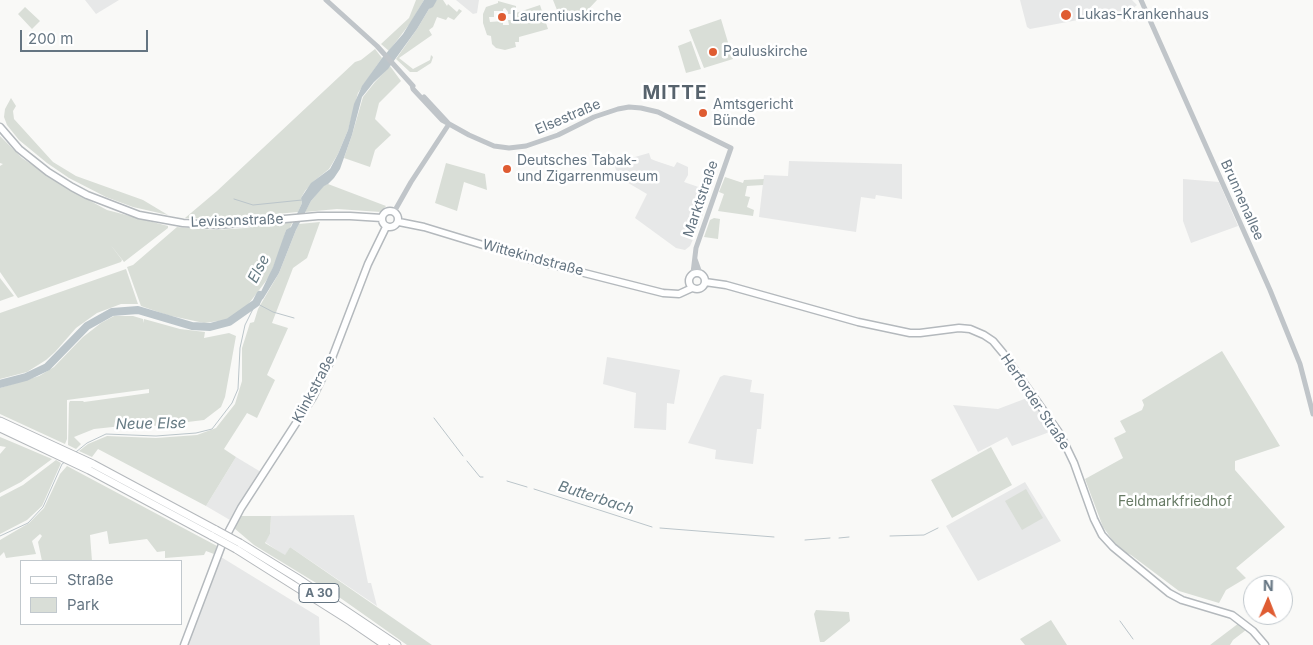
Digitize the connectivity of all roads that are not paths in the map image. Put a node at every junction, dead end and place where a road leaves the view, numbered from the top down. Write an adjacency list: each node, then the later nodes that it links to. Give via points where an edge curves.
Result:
1 (326, 0): 3 (street, Elsestraße, via 380,48)
2 (1140, 0): 12 (street, Brunnenallee, via 1270,290 1300,364)
3 (449, 124): 5 (street, Elsestraße, via 488,144 518,148 548,139 588,119 629,107 649,109); 6 (street)
4 (0, 127): 7 (main road, Levisonstraße, via 19,149 48,172 87,196 154,218 217,225 318,216)
5 (731, 148): 10 (street, Marktstraße, via 696,248 695,258)
6 (394, 212): 7 (main road, via 387,212); 8 (main road)
7 (382, 218): 9 (main road)
8 (398, 222): 9 (main road, via 394,227); 11 (main road, Wittekindstraße, via 667,294 679,294)
9 (386, 227): 17 (main road, Klinkstraße, via 313,397 241,508 223,542)
10 (701, 276): 11 (main road, via 689,279); 11 (main road, Wittekindstraße, via 699,289); 20 (main road, Herforder Straße, via 858,322 920,333 964,328 984,335 1003,353 1060,434 1094,519 1113,548 1176,597 1239,619)
11 (691, 285)
12 (1313, 414)
13 (0, 420): 15 (highway, A 30)
14 (0, 428): 15 (highway, A 30)
15 (50, 447): 16 (highway, A 30, bridge)
16 (238, 546): 18 (highway, A 30); 19 (highway, A 30, via 304,582)
17 (184, 645)
18 (385, 645)
19 (397, 645)
20 (1265, 645)

